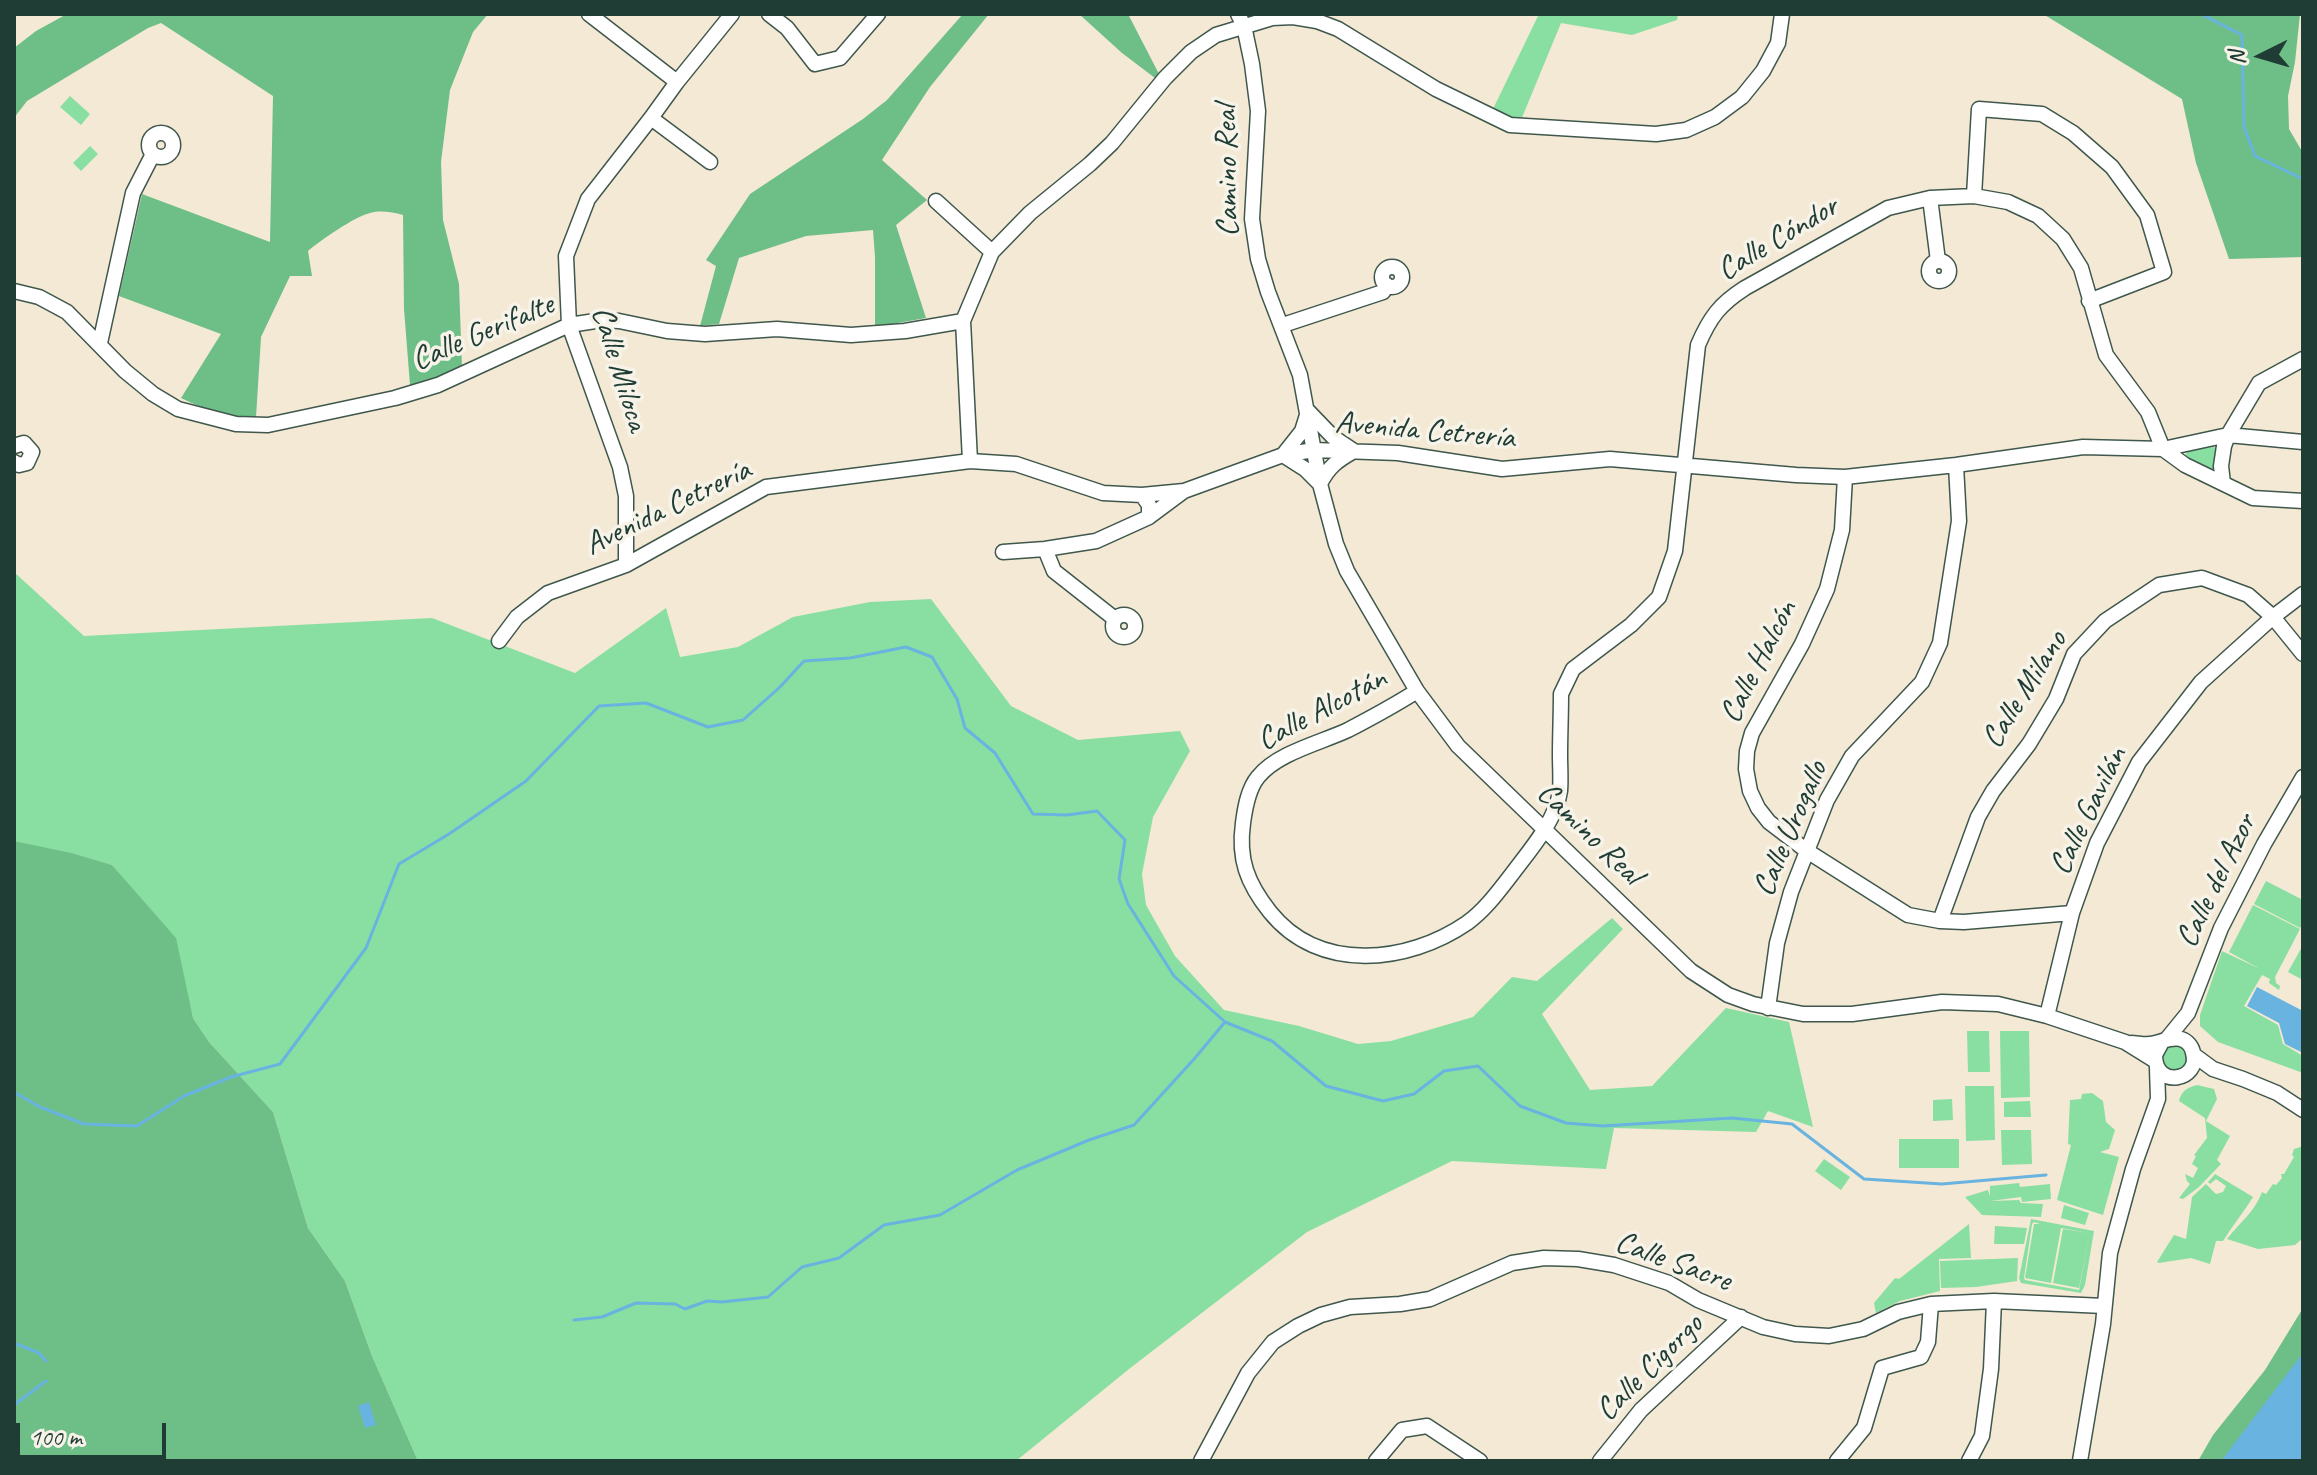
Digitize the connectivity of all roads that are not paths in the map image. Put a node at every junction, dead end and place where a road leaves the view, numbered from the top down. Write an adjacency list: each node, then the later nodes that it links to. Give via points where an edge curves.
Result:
1 (589, 14): 7 (street)
2 (732, 14): 7 (street, Calle Miloca)
3 (769, 14): 4 (street, via 815,64 840,58)
4 (878, 14)
5 (1782, 14): 6 (street, via 1778,43 1742,97 1686,130 1656,134 1510,125 1436,89 1338,29 1293,17)
6 (1241, 20): 14 (street, via 1191,52 1112,143); 21 (street, Camino Real, via 1258,111 1252,219 1258,259)
7 (677, 82): 8 (street, Calle Miloca)
8 (651, 118): 10 (street); 20 (street, Calle Miloca, via 588,199 566,256)
9 (153, 154): 22 (street, via 133,193)
10 (710, 162)
11 (1974, 196): 12 (street, Calle Cóndor); 18 (street, Calle Cóndor, via 2008,202 2038,216 2063,239 2081,268); 18 (street, via 1979,109 2042,114 2112,167 2147,215 2164,272)
12 (1930, 198): 15 (street); 34 (street, Calle Cóndor, via 1888,208 1858,223 1724,302 1698,345)
13 (936, 201): 14 (street)
14 (992, 252): 19 (street)
15 (1938, 261)
16 (1387, 285): 21 (street, via 1383,292)
17 (14, 291): 22 (street, Calle Gerifalte, via 67,312)
18 (2089, 301): 28 (street, Calle Cóndor, via 2106,355 2148,412)
19 (963, 321): 20 (street, Calle Gerifalte, via 851,335 777,329 705,334 602,320); 32 (street)
20 (569, 325): 22 (street, Calle Gerifalte, via 438,385 268,425 236,424 178,409 125,371); 45 (street, Calle Miloca, via 620,467 626,496)
21 (1283, 325): 24 (street, Camino Real)
22 (100, 343)
23 (2303, 359): 25 (street, via 2259,383)
24 (1308, 411): 29 (street, Camino Real); 30 (street); 31 (street, via 1302,431)
25 (2228, 435): 26 (street, Avenida Cetrería); 28 (street, Avenida Cetrería); 37 (street)
26 (2303, 442)
27 (14, 446): 33 (street, via 24,443 32,452 27,463)
28 (2163, 449): 35 (street, Avenida Cetrería, via 2083,447); 37 (street)
29 (1314, 450): 30 (street, Avenida Cetrería); 31 (street, Avenida Cetrería); 38 (street, Camino Real)
30 (1354, 451): 34 (street, Avenida Cetrería, via 1502,469 1610,459); 38 (street, via 1325,472)
31 (1283, 455): 38 (street); 39 (street, Avenida Cetrería)
32 (970, 461): 40 (street, Avenida Cetrería, via 1016,464 1103,493); 45 (street, Avenida Cetrería, via 766,487)
33 (14, 462)
34 (1685, 465): 36 (street, Avenida Cetrería); 53 (street, Calle Cóndor, via 1675,551 1659,597 1573,669 1561,694 1560,793)
35 (1956, 465): 36 (street, Avenida Cetrería); 54 (street, Calle Urogallo, via 1959,521 1940,643 1922,682 1852,756)
36 (1845, 477): 54 (street, Calle Halcón, via 1842,530 1827,589 1747,751 1750,791 1758,808)
37 (2223, 483): 41 (street, via 2253,498)
38 (1320, 484): 51 (street, Camino Real, via 1347,571)
39 (1184, 491): 40 (street, Avenida Cetrería); 42 (street)
40 (1142, 495): 42 (street)
41 (2303, 501)
42 (1149, 517): 43 (street, via 1096,541)
43 (1045, 549): 44 (street); 48 (street, via 1054,571)
44 (1003, 552)
45 (626, 565): 49 (street, Avenida Cetrería, via 548,593 517,617)
46 (2303, 594): 47 (street, Calle Gavilán)
47 (2273, 617): 50 (street, Calle Milano); 55 (street, Calle Gavilán, via 2201,682 2139,762 2097,843); 56 (street, Calle Milano, via 2248,595 2202,578 2159,585 2105,621 2074,654 2056,699 1978,817)
48 (1115, 619)
49 (499, 641)
50 (2303, 654)
51 (1417, 691): 53 (street, Camino Real, via 1458,746); 53 (street, Calle Alcotán, via 1276,761 1257,778 1245,805 1243,865 1279,923 1332,954 1405,952 1470,921)
52 (2303, 777): 58 (street, Calle del Azor, via 2221,928)
53 (1544, 831): 57 (street, Camino Real, via 1691,971 1728,995)
54 (1807, 851): 56 (street, Calle Halcón, via 1908,915); 57 (street, Calle Urogallo, via 1777,943)
55 (2072, 913): 56 (street, Calle Halcón); 59 (street, Calle Gavilán)
56 (1940, 921)
57 (1768, 1008): 59 (street, Camino Real, via 1838,1015 1971,1002)
58 (2188, 1013): 60 (street, Calle del Azor); 62 (street, Calle del Azor)
59 (2047, 1016): 61 (street, Camino Real)
60 (2164, 1041): 61 (street, Camino Real); 62 (street, via 2177,1038); 63 (street, via 2156,1050)
61 (2125, 1042): 63 (street, Camino Real)
62 (2191, 1049): 64 (street); 65 (street, via 2193,1064)
63 (2156, 1064): 65 (street, via 2166,1076); 66 (street)
64 (2213, 1069): 65 (street); 67 (street, via 2277,1093)
65 (2183, 1074): 66 (street)
66 (2158, 1099): 70 (street, via 2110,1253)
67 (2303, 1110)
68 (1994, 1301): 69 (street, Calle Sacre); 70 (street, Calle Sacre); 77 (street, via 1982,1436)
69 (1931, 1304): 71 (street, Calle Sacre, via 1829,1336 1795,1334); 76 (street, via 1928,1342 1921,1357 1882,1368 1864,1428)
70 (2104, 1306): 78 (street)
71 (1741, 1317): 72 (street, Calle Sacre, via 1669,1283 1614,1265 1544,1258 1512,1263 1430,1299 1350,1307 1298,1326 1273,1342 1248,1373); 75 (street, Calle Cigorgo, via 1641,1410)
72 (1201, 1461)
73 (1376, 1461): 74 (street, via 1402,1430 1427,1426)
74 (1480, 1461)
75 (1600, 1461)
76 (1837, 1461)
77 (1969, 1461)
78 (2080, 1461)

